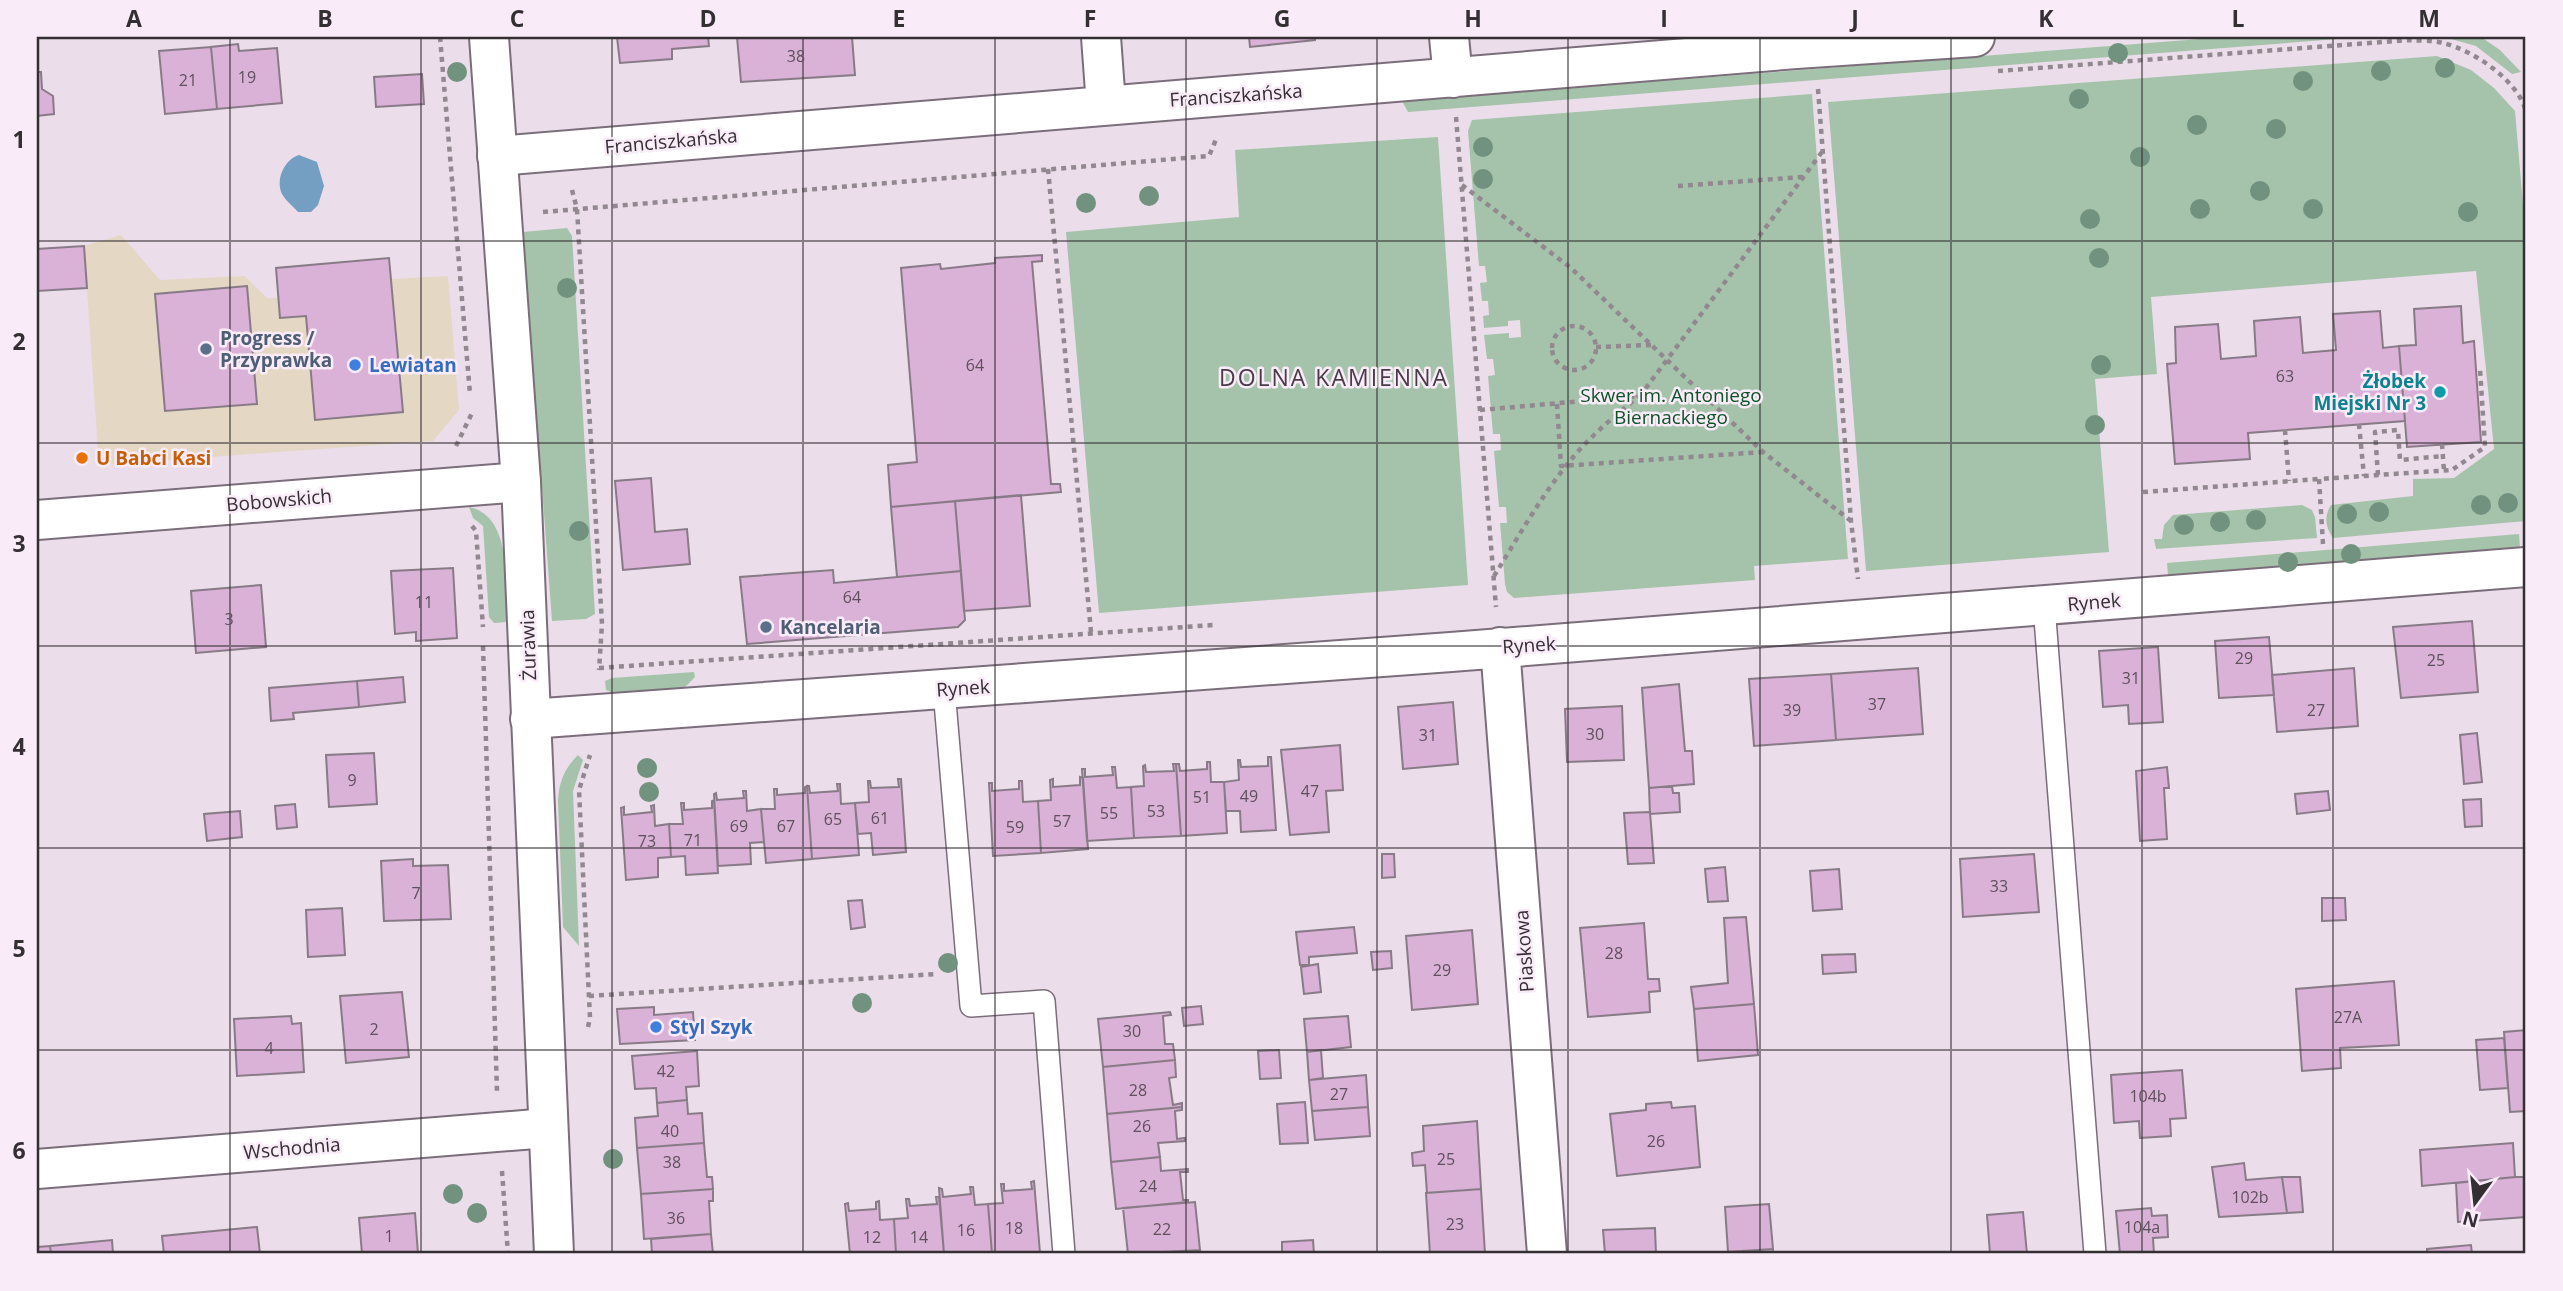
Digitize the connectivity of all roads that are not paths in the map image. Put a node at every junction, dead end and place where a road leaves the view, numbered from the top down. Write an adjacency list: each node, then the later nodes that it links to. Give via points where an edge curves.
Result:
1 (489, 37): 8 (street, Żurawia)
2 (1101, 37): 7 (street)
3 (1449, 37): 6 (street)
4 (1975, 37): 5 (street, Franciszkańska)
5 (1796, 43): 6 (street, Franciszkańska)
6 (1453, 78): 7 (street, Franciszkańska)
7 (1106, 105): 8 (street, Franciszkańska)
8 (498, 156): 9 (street, Żurawia)
9 (521, 482): 10 (street, Bobowskich); 15 (street, Żurawia)
10 (37, 520)
11 (2526, 566): 12 (street, Rynek)
12 (2044, 606): 13 (street, Rynek); 21 (lane)
13 (1500, 647): 14 (street, Rynek); 20 (street, Piaskowa)
14 (944, 690): 15 (street, Rynek); 19 (lane, via 971,1006 1044,1001)
15 (530, 719): 16 (street, Żurawia)
16 (548, 1128): 17 (street, Wschodnia); 18 (street, Żurawia)
17 (37, 1169)
18 (554, 1254)
19 (1064, 1254)
20 (1547, 1254)
21 (2095, 1254)

